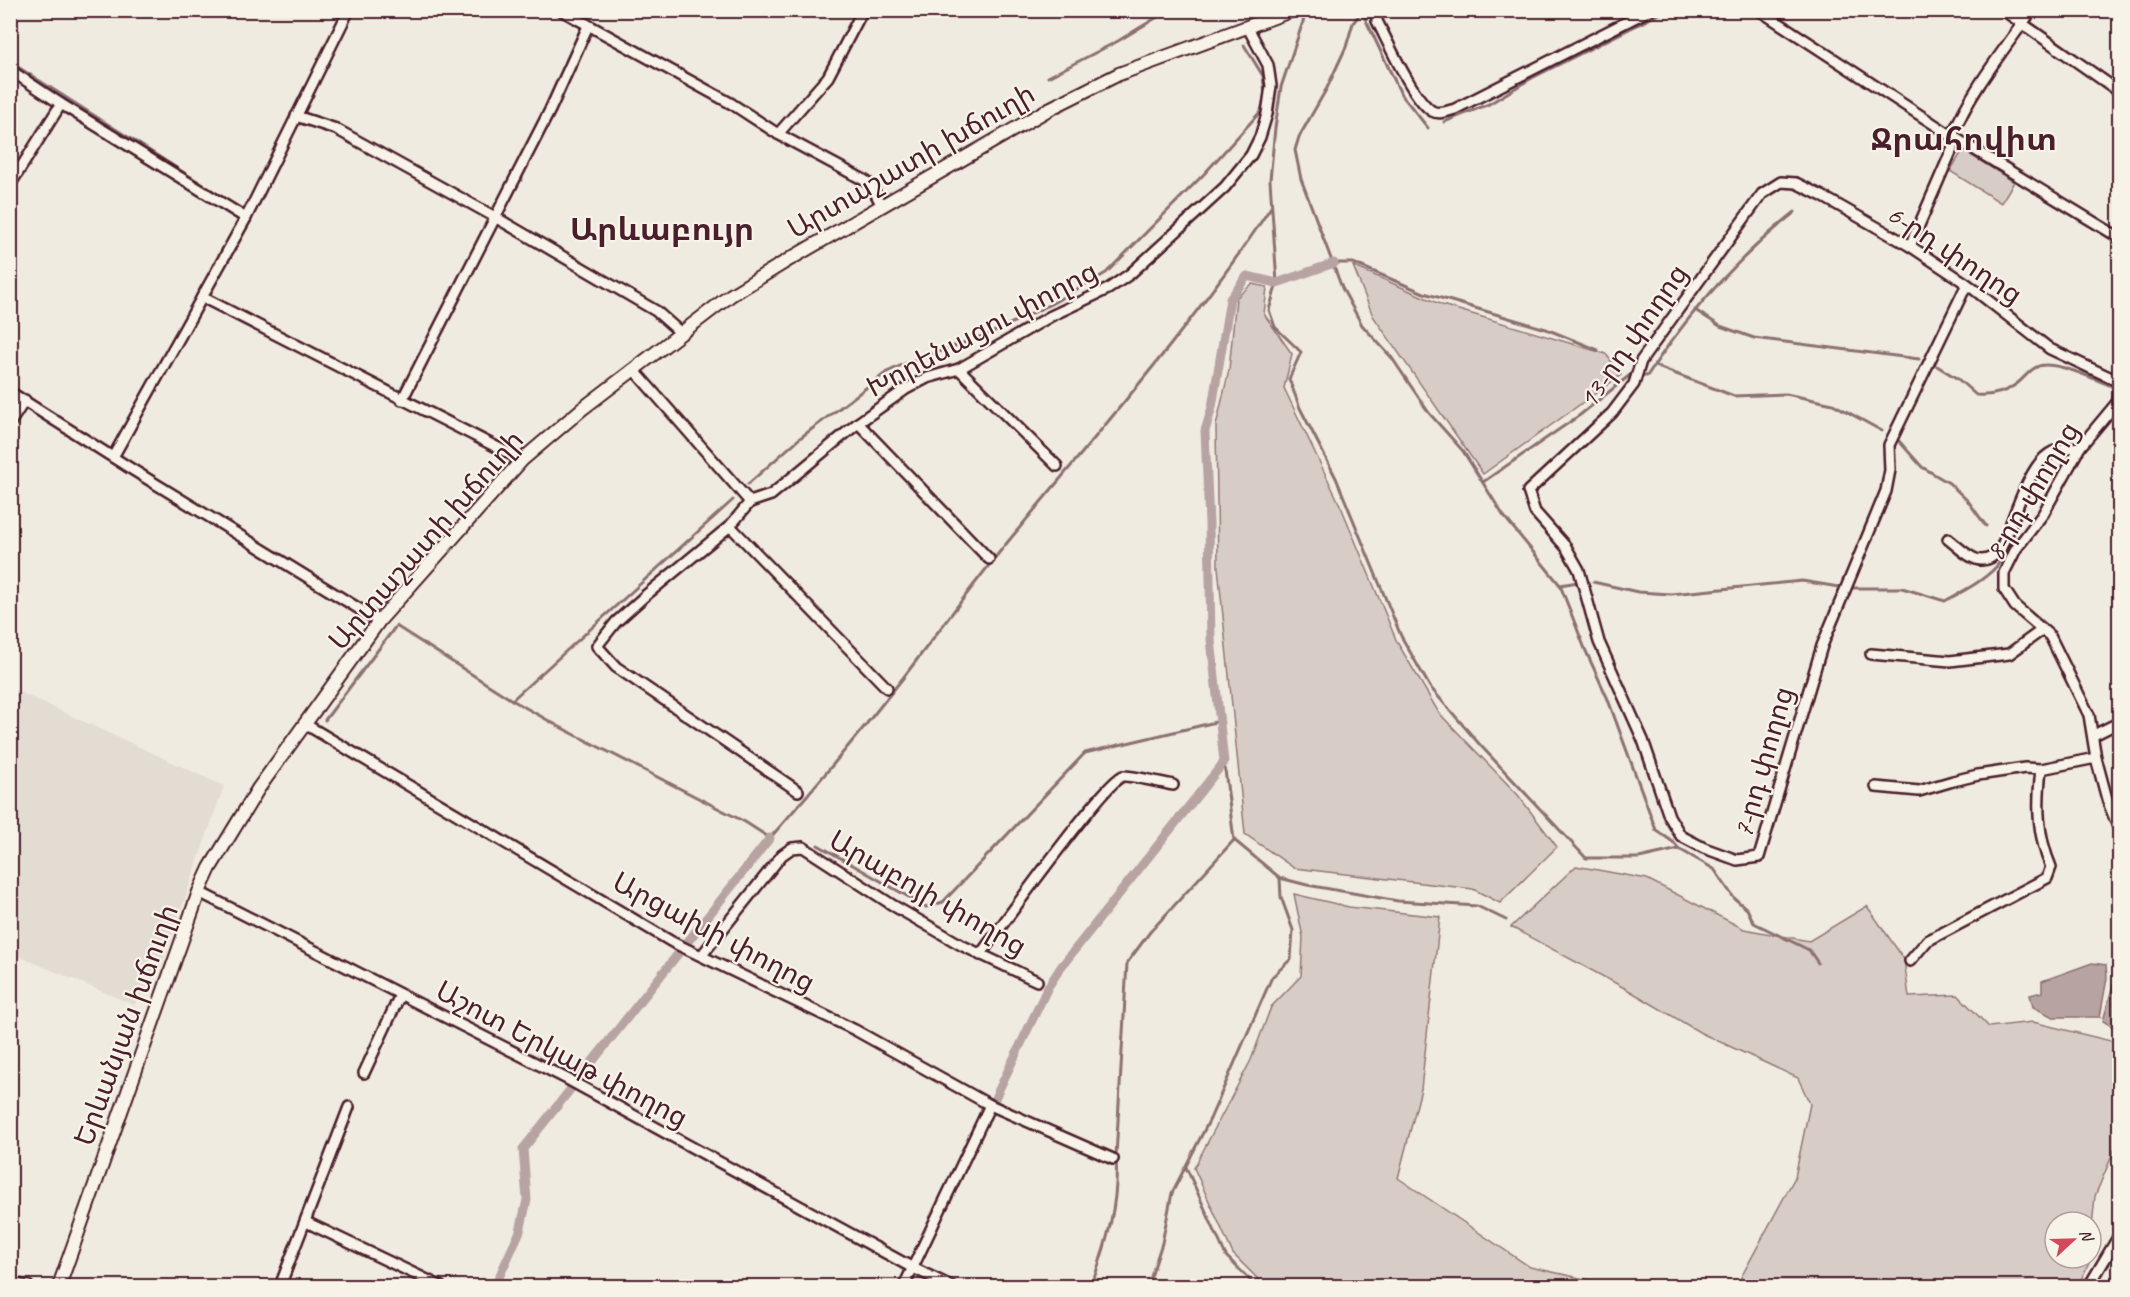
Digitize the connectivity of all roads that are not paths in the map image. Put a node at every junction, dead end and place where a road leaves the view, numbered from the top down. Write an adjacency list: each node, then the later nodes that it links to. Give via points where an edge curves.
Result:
1 (349, 10): 16 (street)
2 (561, 10): 11 (street)
3 (863, 10): 17 (street, via 828,76)
4 (1376, 10): 5 (street, via 1377,21 1414,89 1438,113 1455,109)
5 (1650, 10)
6 (1759, 10): 18 (street)
7 (2003, 10): 10 (street)
8 (2032, 10): 10 (street)
9 (1291, 11): 12 (main road, Արտաշատի խճուղի)
10 (2022, 24): 14 (street); 18 (street, via 1961,116)
11 (588, 26): 17 (street, via 732,104); 22 (street)
12 (1247, 26): 21 (main road, Արտաշատի խճուղի, via 1086,90); 29 (street, Խորենացու փողոց, via 1268,65 1271,86 1260,137 1225,187 1108,289 1051,316)
13 (10, 70): 15 (street)
14 (2120, 92)
15 (61, 104): 19 (street); 23 (street)
16 (296, 116): 22 (street, via 336,129); 23 (street)
17 (778, 134): 21 (street, via 864,180)
18 (1954, 137): 24 (street); 25 (street)
19 (10, 185)
20 (1762, 194): 25 (street, 6-րդ փողոց, via 1781,182 1796,183); 42 (street, 13-րդ փողոց, via 1641,361 1634,384 1612,413)
21 (882, 206): 28 (main road, Արտաշատի խճուղի, via 751,282)
22 (495, 217): 28 (street, via 656,311); 35 (street)
23 (246, 218): 27 (street)
24 (2120, 238)
25 (1910, 246): 26 (street, 6-րդ փողոց)
26 (1967, 284): 31 (street, 6-րդ փողոց, via 2050,349); 42 (street, 7-րդ փողոց, via 1889,445 1886,491 1822,646 1759,857 1737,860 1681,836 1669,816 1643,740 1599,642 1579,570 1566,547 1535,512)
27 (202, 297): 35 (street); 39 (street)
28 (681, 333): 30 (main road, Արտաշատի խճուղի)
29 (959, 369): 37 (street, Խորենացու փողոց, via 906,389); 41 (street)
30 (634, 370): 40 (main road, Արտաշատի խճուղի); 43 (street)
31 (2120, 382)
32 (10, 392): 34 (street)
33 (2120, 399): 38 (street, 8-րդ փողոց)
34 (25, 400): 36 (street); 39 (street)
35 (402, 400): 40 (street)
36 (10, 423)
37 (858, 423): 43 (street, Խորենացու փողոց, via 771,495); 46 (street)
38 (2080, 447): 45 (street, via 2056,450 2037,467 1994,557 1975,560); 48 (street, 8-րդ փողոց, via 2004,573 2004,589 2015,606)
39 (113, 457): 47 (street)
40 (522, 460): 47 (main road, Արտաշատի խճուղի)
41 (1057, 466)
42 (1528, 491)
43 (750, 502): 44 (street, Խորենացու փողոց)
44 (729, 526): 50 (street); 59 (street, Խորենացու փողոց, via 645,595 605,633 597,646 616,667)
45 (1948, 539)
46 (989, 559)
47 (379, 621): 52 (main road, Արտաշատի խճուղի)
48 (2042, 630): 49 (street, via 2009,654 1950,661); 53 (street, 8-րդ փողոց, via 2057,649 2089,715)
49 (1871, 654)
50 (888, 688)
51 (2120, 722): 53 (street)
52 (305, 724): 58 (main road, Արտաշատի խճուղի); 62 (street, Արցախի փողոց, via 672,942)
53 (2094, 735): 54 (street, 8-րդ փողոց)
54 (2096, 758): 55 (street); 60 (street, 8-րդ փողոց)
55 (2041, 770): 57 (street, via 2025,768 1953,780 1919,791); 64 (street, via 2037,798 2042,846 2051,867 2047,878 1927,941)
56 (1173, 785): 63 (street, via 1124,776 1115,780)
57 (1876, 787)
58 (258, 789): 61 (main road, Երևանյան խճուղի, via 210,868)
59 (798, 791)
60 (2120, 832)
61 (200, 892): 66 (street, Աշոտ Երկաթ փողոց); 76 (main road, Երևանյան խճուղի)
62 (702, 955): 63 (street, Արաբոյի փողոց, via 782,855 792,848 803,848); 68 (street, Արցախի փողոց, via 855,1030)
63 (980, 955): 65 (street, Արաբոյի փողոց)
64 (1910, 961)
65 (1037, 981)
66 (400, 995): 67 (street); 73 (street, Աշոտ Երկաթ փողոց, via 584,1088)
67 (364, 1072)
68 (990, 1105): 70 (street, Արցախի փողոց); 73 (street)
69 (349, 1107): 71 (street)
70 (1113, 1159)
71 (306, 1222): 77 (street); 78 (street)
72 (2120, 1234): 81 (street)
73 (913, 1268): 79 (street); 80 (street)
74 (10, 1283): 75 (street)
75 (28, 1287)
76 (59, 1287)
77 (280, 1287)
78 (440, 1287)
79 (904, 1287)
80 (951, 1287)
81 (2089, 1287)

